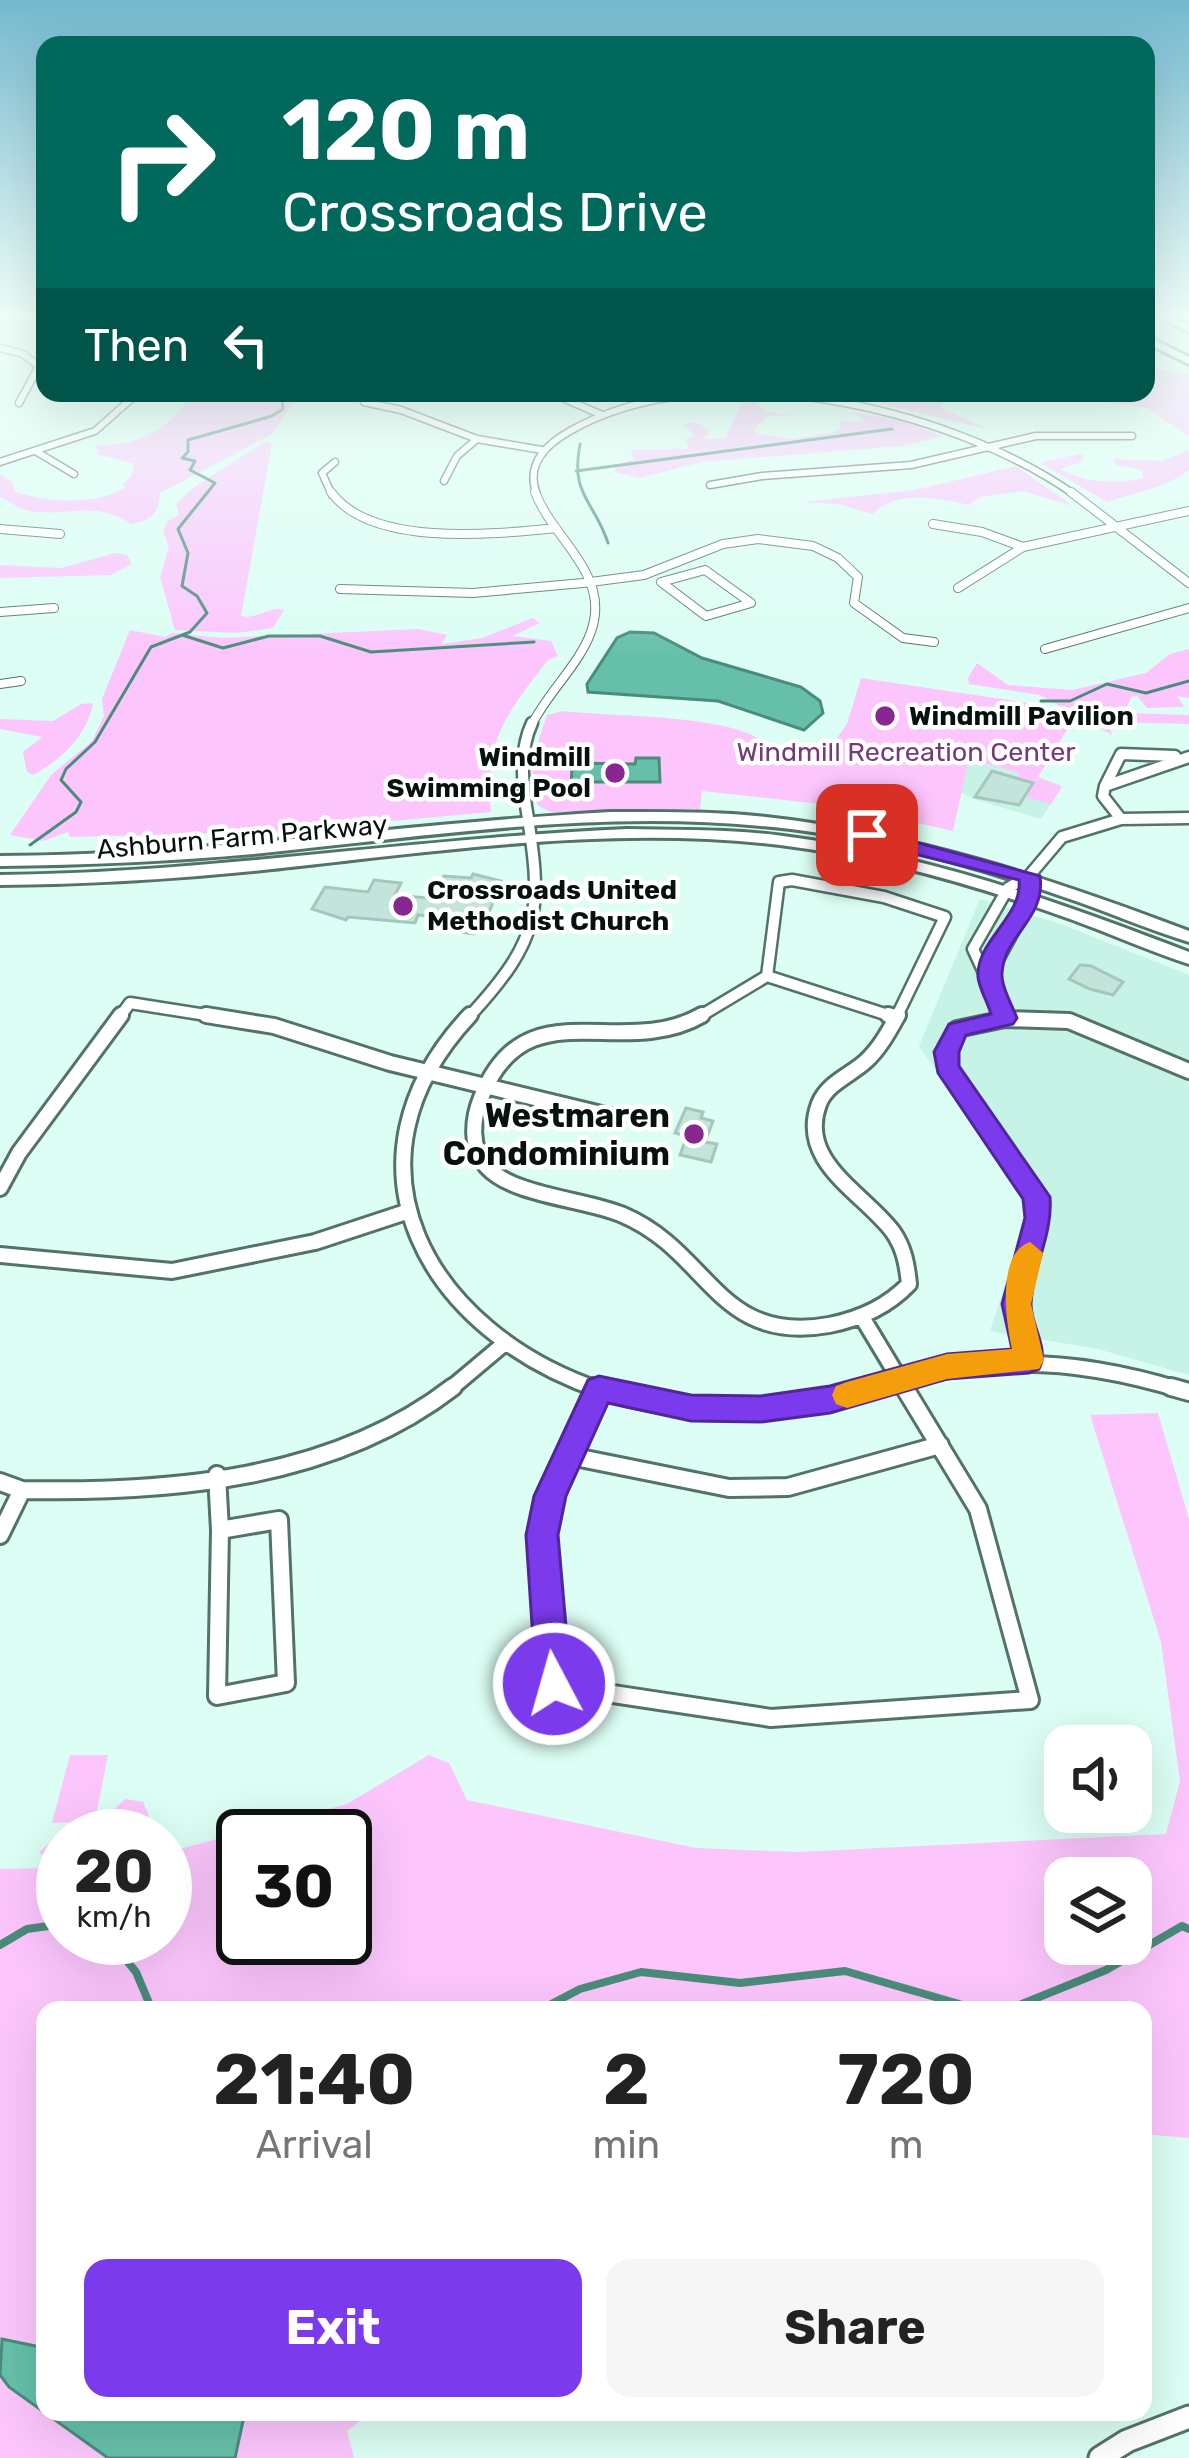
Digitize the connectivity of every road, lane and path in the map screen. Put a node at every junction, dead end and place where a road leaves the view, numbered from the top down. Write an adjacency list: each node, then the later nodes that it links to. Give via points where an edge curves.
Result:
1 (99, 427): 9 (street)
2 (444, 427): 6 (street)
3 (576, 427): 8 (street)
4 (939, 427): 7 (street)
5 (1132, 436): 7 (street, via 1047,435)
6 (477, 439): 8 (street); 13 (street)
7 (992, 446): 14 (street, via 888,468); 18 (street)
8 (542, 450): 17 (street, via 532,488)
9 (37, 452): 10 (street); 12 (street)
10 (0, 462)
11 (335, 462): 17 (street, via 322,473 328,490 380,522 466,535)
12 (74, 474)
13 (444, 481)
14 (710, 485)
15 (1189, 511): 18 (street)
16 (933, 524): 21 (street)
17 (556, 528): 23 (street)
18 (1115, 528): 21 (street); 25 (street)
19 (0, 529): 20 (street)
20 (59, 534)
21 (1023, 547): 26 (street)
22 (651, 574): 23 (street); 24 (street); 31 (street, via 716,543 807,545 856,574 854,603 903,638)
23 (592, 582): 27 (street, via 471,592); 39 (street, via 594,630 525,742)
24 (662, 582): 24 (street, via 705,570 751,603 706,616)
25 (1189, 583)
26 (958, 588)
27 (340, 589)
28 (54, 608): 30 (street)
29 (1189, 608): 32 (street)
30 (0, 612)
31 (934, 642)
32 (1045, 649)
33 (21, 681): 34 (street)
34 (0, 683)
35 (1185, 757): 36 (street); 36 (street, via 1120,754)
36 (1105, 786): 38 (street, via 1103,796)
37 (1189, 818): 38 (street)
38 (1121, 819): 41 (street, via 1062,837)
39 (532, 831): 40 (main road, Ashburn Farm Parkway); 41 (main road, Ashburn Farm Parkway, via 672,816 784,824 894,841); 42 (main road, Ashburn Farm Parkway, via 102,877); 43 (main road, Ashburn Farm Parkway, via 754,838 892,859); 51 (street, via 537,905 517,962)
40 (0, 861)
41 (1029, 876): 43 (street); 44 (street); 45 (main road, Ashburn Farm Parkway)
42 (0, 880)
43 (1008, 888): 44 (main road, Ashburn Farm Parkway); 48 (street, via 973,949)
44 (1032, 897): 46 (main road, Ashburn Farm Parkway); 48 (street)
45 (1189, 937)
46 (1189, 958)
47 (767, 976): 49 (street); 49 (street, via 784,880 940,912 945,917); 53 (street, via 676,1027 620,1035 566,1029 530,1038)
48 (989, 976): 50 (street)
49 (894, 1017): 58 (street, via 872,1055 831,1087 816,1119 835,1177 899,1235 910,1266 899,1296)
50 (1005, 1018): 52 (street, via 1070,1021); 60 (street, via 957,1029 947,1067 1036,1197 1017,1304)
51 (426, 1071): 53 (street); 55 (street, via 274,1026 130,1003); 56 (street, via 399,1155)
52 (1189, 1071)
53 (487, 1088): 54 (street); 58 (street, via 471,1139 482,1166 500,1179 646,1226 756,1325 800,1332)
54 (618, 1118)
55 (0, 1188)
56 (406, 1212): 57 (street, via 315,1242 172,1271); 59 (street, via 453,1298)
57 (0, 1256)
58 (862, 1317): 61 (street)
59 (505, 1343): 62 (street); 66 (street, via 431,1404 359,1444)
60 (1029, 1360): 61 (street); 63 (street)
61 (900, 1378): 62 (street, via 806,1404 736,1410); 64 (street)
62 (599, 1389): 65 (street)
63 (1189, 1392)
64 (940, 1445): 65 (street, via 788,1487 729,1487); 65 (street, via 988,1532 1030,1700 771,1718 554,1684 540,1552 550,1496)
65 (570, 1456)
66 (217, 1475): 68 (street, via 93,1492); 69 (street)
67 (0, 1482): 68 (street)
68 (22, 1490): 70 (street)
69 (220, 1530): 69 (street, via 279,1520 286,1683 217,1696)
70 (0, 1535)
71 (1189, 2416): 72 (street)
72 (1100, 2458)

